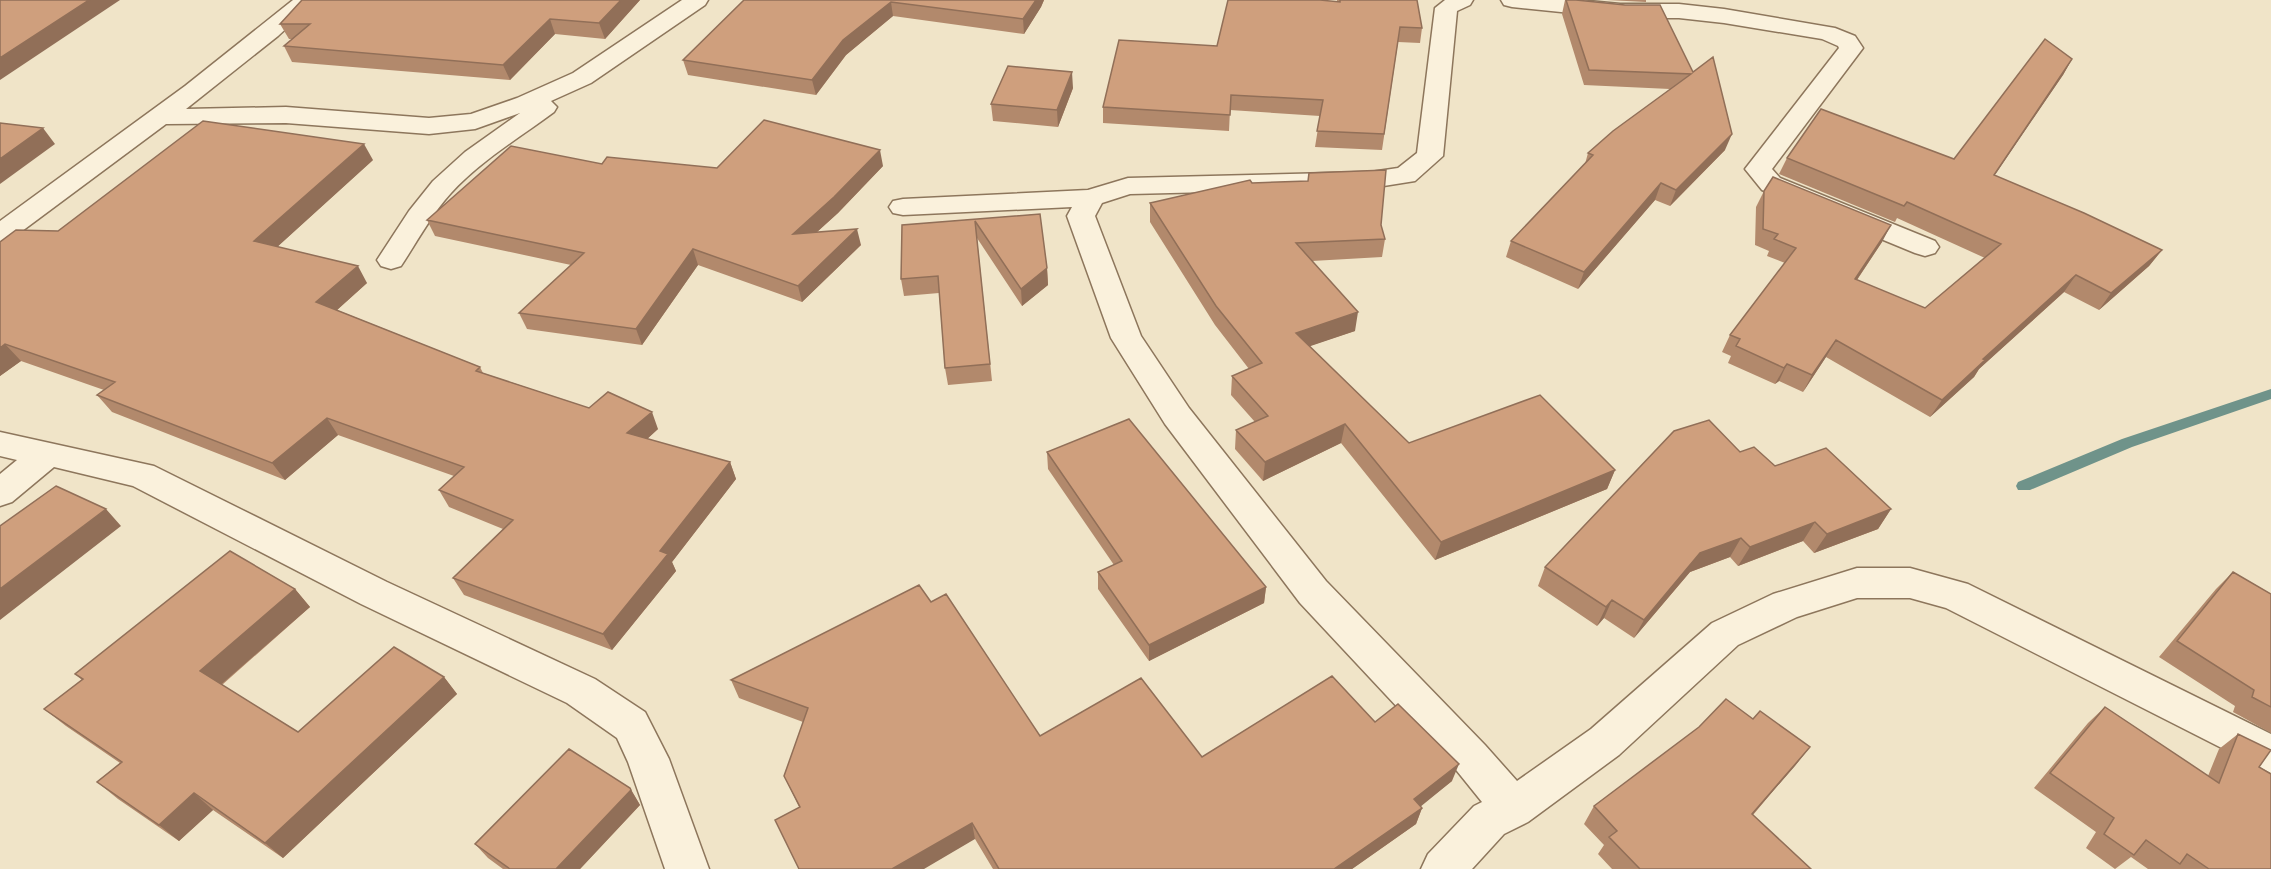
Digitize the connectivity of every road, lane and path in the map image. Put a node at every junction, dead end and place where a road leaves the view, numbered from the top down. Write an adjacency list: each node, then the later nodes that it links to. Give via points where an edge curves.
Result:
1 (306, 0): 7 (street, via 256,44)
2 (697, 0): 6 (street)
3 (1461, 0): 8 (street, via 1446,8 1430,156 1406,175 1371,180 1128,186)
4 (1512, 0): 5 (street, via 1620,11)
5 (1725, 8): 11 (street, via 1827,33 1847,41 1851,48 1758,169 1771,184)
6 (582, 78): 7 (street, via 526,103 454,124 286,115); 12 (street, via 451,178 422,211)
7 (160, 117): 10 (street)
8 (1091, 198): 9 (street); 17 (street, via 1081,216 1126,338 1177,416 1313,592 1471,758)
9 (903, 207)
10 (0, 234)
11 (1924, 247)
12 (391, 260)
13 (0, 444): 14 (street)
14 (48, 453): 15 (street); 18 (street, via 142,475 581,691 631,724 648,759)
15 (0, 493)
16 (2271, 754): 17 (street, via 1955,595 1910,583 1857,583 1786,605 1725,634 1605,742)
17 (1513, 808): 19 (street, via 1489,820)
18 (687, 869)
19 (1443, 869)

